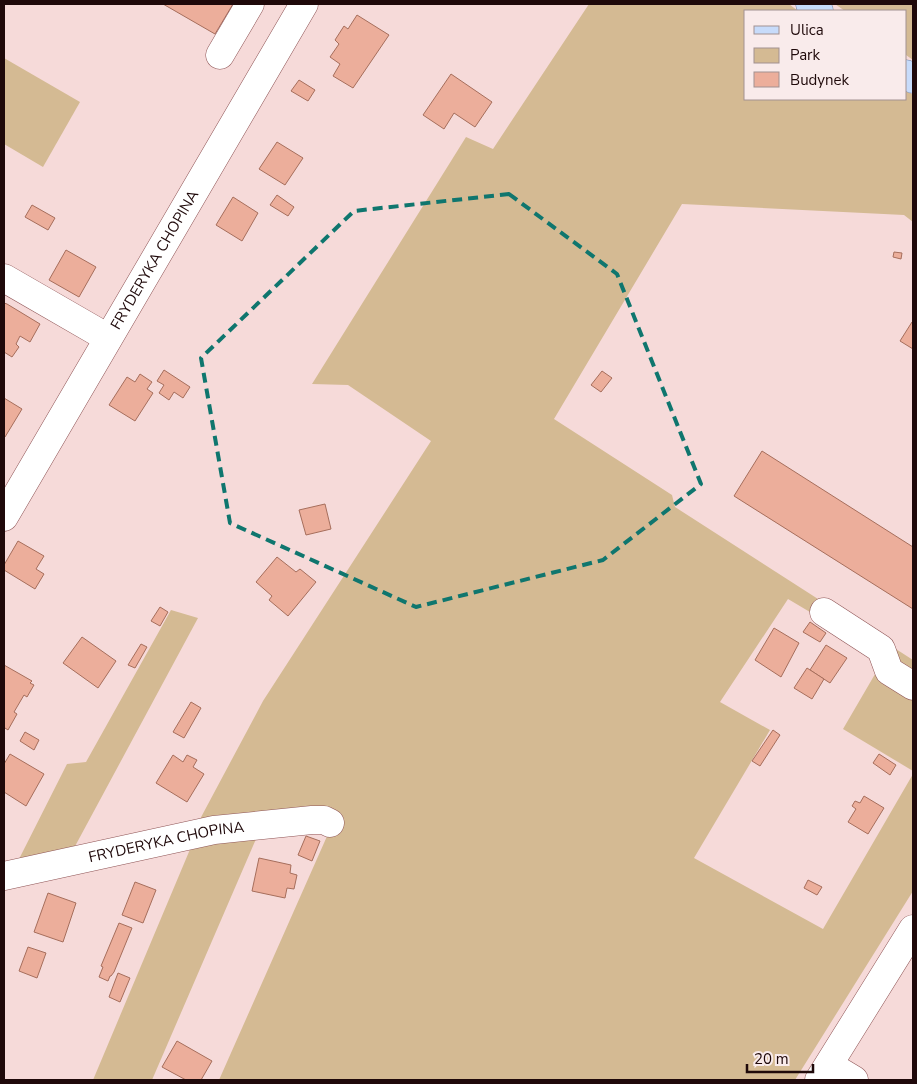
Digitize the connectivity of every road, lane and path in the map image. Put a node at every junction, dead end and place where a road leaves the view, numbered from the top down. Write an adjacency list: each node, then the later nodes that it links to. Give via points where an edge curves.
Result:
1 (250, 4): 3 (street)
2 (294, 7): 5 (street, FRYDERYKA CHOPINA)
3 (220, 55)
4 (4, 278): 5 (street)
5 (108, 338): 6 (street, FRYDERYKA CHOPINA)
6 (4, 516)
7 (824, 612): 8 (street, via 881,648 889,671)
8 (913, 686)
9 (330, 823): 10 (street, FRYDERYKA CHOPINA, via 312,820 214,830)
10 (4, 876)
11 (913, 929): 12 (street)
12 (824, 1072): 13 (street)
13 (854, 1080)

